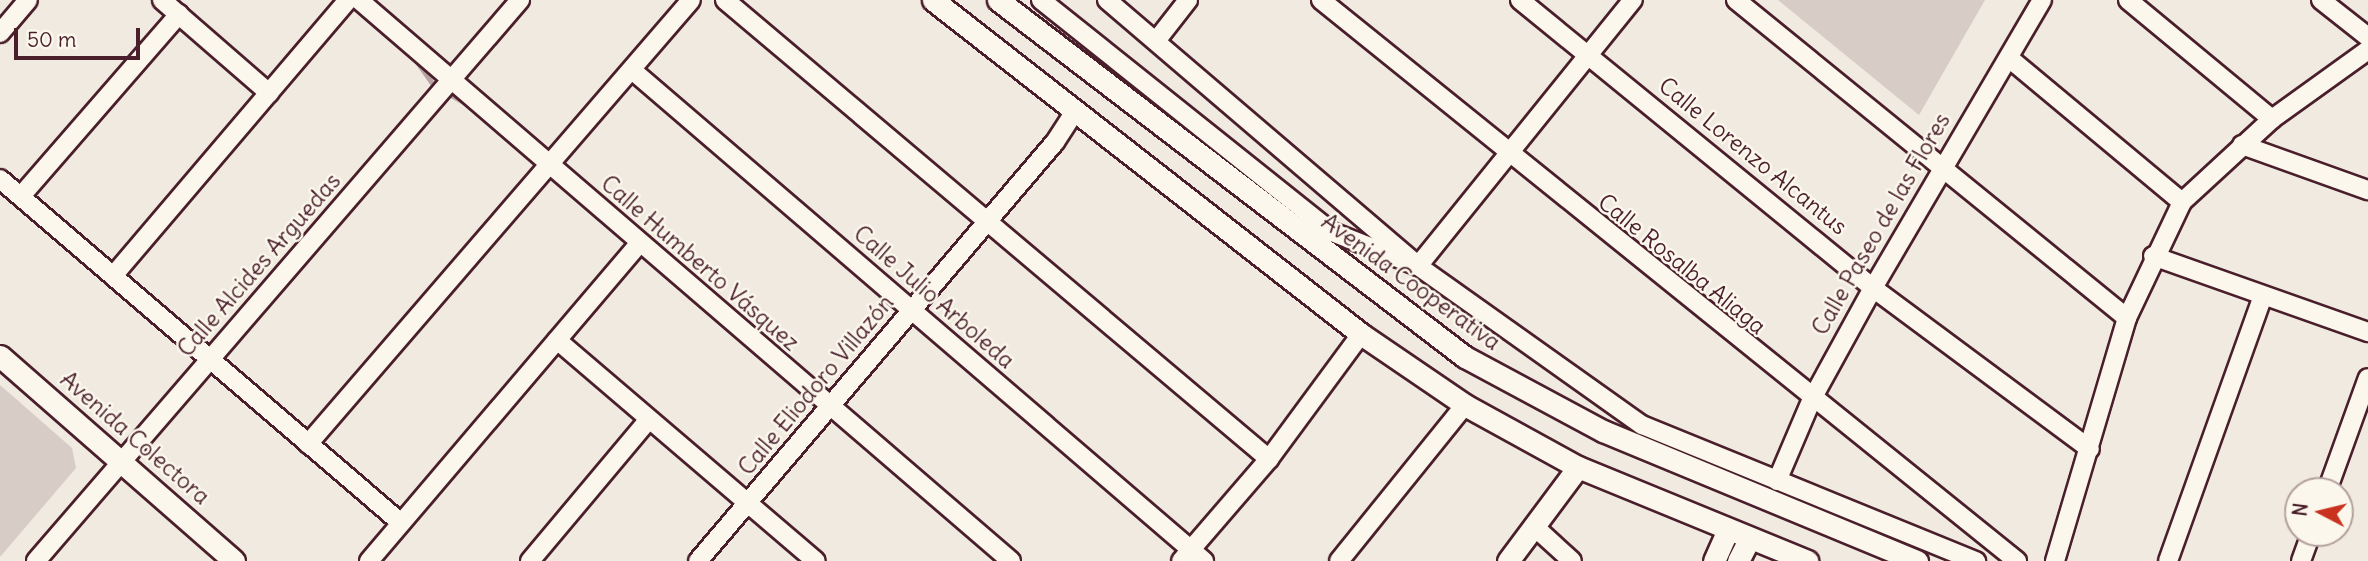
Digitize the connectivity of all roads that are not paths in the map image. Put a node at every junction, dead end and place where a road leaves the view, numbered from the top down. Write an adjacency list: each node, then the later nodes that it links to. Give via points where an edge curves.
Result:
1 (27, 0): 21 (street)
2 (162, 0): 20 (street)
3 (348, 0): 28 (street)
4 (359, 0): 27 (street, Calle Humberto Vásquez)
5 (520, 0): 27 (street, Calle Alcides Arguedas)
6 (691, 0): 26 (street)
7 (725, 0): 39 (street)
8 (933, 0): 29 (street)
9 (998, 0): 84 (street, Avenida Cooperativa, via 1465,358 1603,431)
10 (1041, 0): 42 (street, via 1332,232)
11 (1107, 0): 22 (street)
12 (1188, 0): 22 (street)
13 (1321, 0): 32 (street, Calle Rosalba Aliaga)
14 (1520, 0): 24 (street, Calle Lorenzo Alcantus)
15 (1633, 0): 24 (street)
16 (1736, 0): 34 (street)
17 (2042, 0): 25 (street, Calle Paseo de las Flores)
18 (2129, 0): 30 (street)
19 (2321, 0): 23 (street)
20 (179, 15): 28 (street); 37 (street)
21 (0, 33)
22 (1156, 41): 42 (street)
23 (2367, 48): 30 (street)
24 (1592, 57): 32 (street); 44 (street, Calle Lorenzo Alcantus)
25 (2009, 58): 34 (street, Calle Paseo de las Flores); 38 (street)
26 (632, 70): 33 (street); 46 (street, Calle Julio Arboleda)
27 (453, 80): 33 (street, Calle Humberto Vásquez); 52 (street, Calle Alcides Arguedas)
28 (269, 93): 43 (street)
29 (1076, 110): 39 (street, Calle Eliodoro Villazón); 49 (street)
30 (2272, 119): 31 (street)
31 (2242, 145): 36 (street); 38 (street)
32 (1510, 156): 42 (street); 54 (street, Calle Rosalba Aliaga)
33 (549, 166): 40 (street, Calle Humberto Vásquez); 58 (street)
34 (1941, 168): 44 (street, Calle Paseo de las Flores); 47 (street)
35 (0, 178): 37 (street)
36 (2368, 190)
37 (21, 196): 43 (street)
38 (2182, 202): 41 (street)
39 (988, 221): 46 (street, Calle Eliodoro Villazón); 60 (street)
40 (639, 244): 50 (street); 56 (street, Calle Humberto Vásquez)
41 (2153, 256): 45 (street); 47 (street)
42 (1418, 266): 64 (street, via 1642,425)
43 (113, 276): 52 (street)
44 (1873, 288): 54 (street, Calle Paseo de las Flores); 59 (street, Calle Lorenzo Alcantus)
45 (2262, 298): 48 (street); 88 (street)
46 (911, 310): 56 (street, Calle Eliodoro Villazón); 71 (street, Calle Julio Arboleda)
47 (2127, 318): 59 (street)
48 (2368, 332)
49 (1361, 334): 55 (street); 60 (street)
50 (557, 340): 57 (street); 66 (street)
51 (0, 356): 61 (street, Avenida Colectora)
52 (210, 359): 58 (street); 61 (street, Calle Alcides Arguedas)
53 (2368, 378): 63 (street)
54 (1812, 400): 64 (street, Calle Paseo de las Flores); 86 (street, Calle Rosalba Aliaga)
55 (1465, 405): 62 (street); 78 (street)
56 (830, 407): 65 (street, Calle Eliodoro Villazón); 77 (street, Calle Humberto Vásquez)
57 (649, 419): 65 (street); 74 (street)
58 (308, 444): 66 (street)
59 (2090, 449): 87 (street)
60 (1269, 459): 71 (street)
61 (121, 460): 70 (street, Avenida Colectora); 72 (street, Calle Alcides Arguedas)
62 (1578, 467): 67 (street); 68 (street)
63 (2332, 477)
64 (1777, 481): 85 (street)
65 (748, 503): 75 (street, Calle Eliodoro Villazón); 76 (street)
66 (401, 523): 73 (street)
67 (1537, 529): 79 (street); 80 (street)
68 (1728, 530): 69 (street); 81 (street)
69 (1748, 541): 82 (street); 83 (street)
70 (220, 557)
71 (1192, 557)
72 (36, 561)
73 (369, 561)
74 (530, 561)
75 (698, 561)
76 (816, 561)
77 (1011, 561)
78 (1339, 561)
79 (1508, 561)
80 (1572, 561)
81 (1714, 561)
82 (1738, 561)
83 (1807, 561)
84 (1917, 561)
85 (1976, 561)
86 (2017, 561)
87 (2054, 561)
88 (2168, 561)

